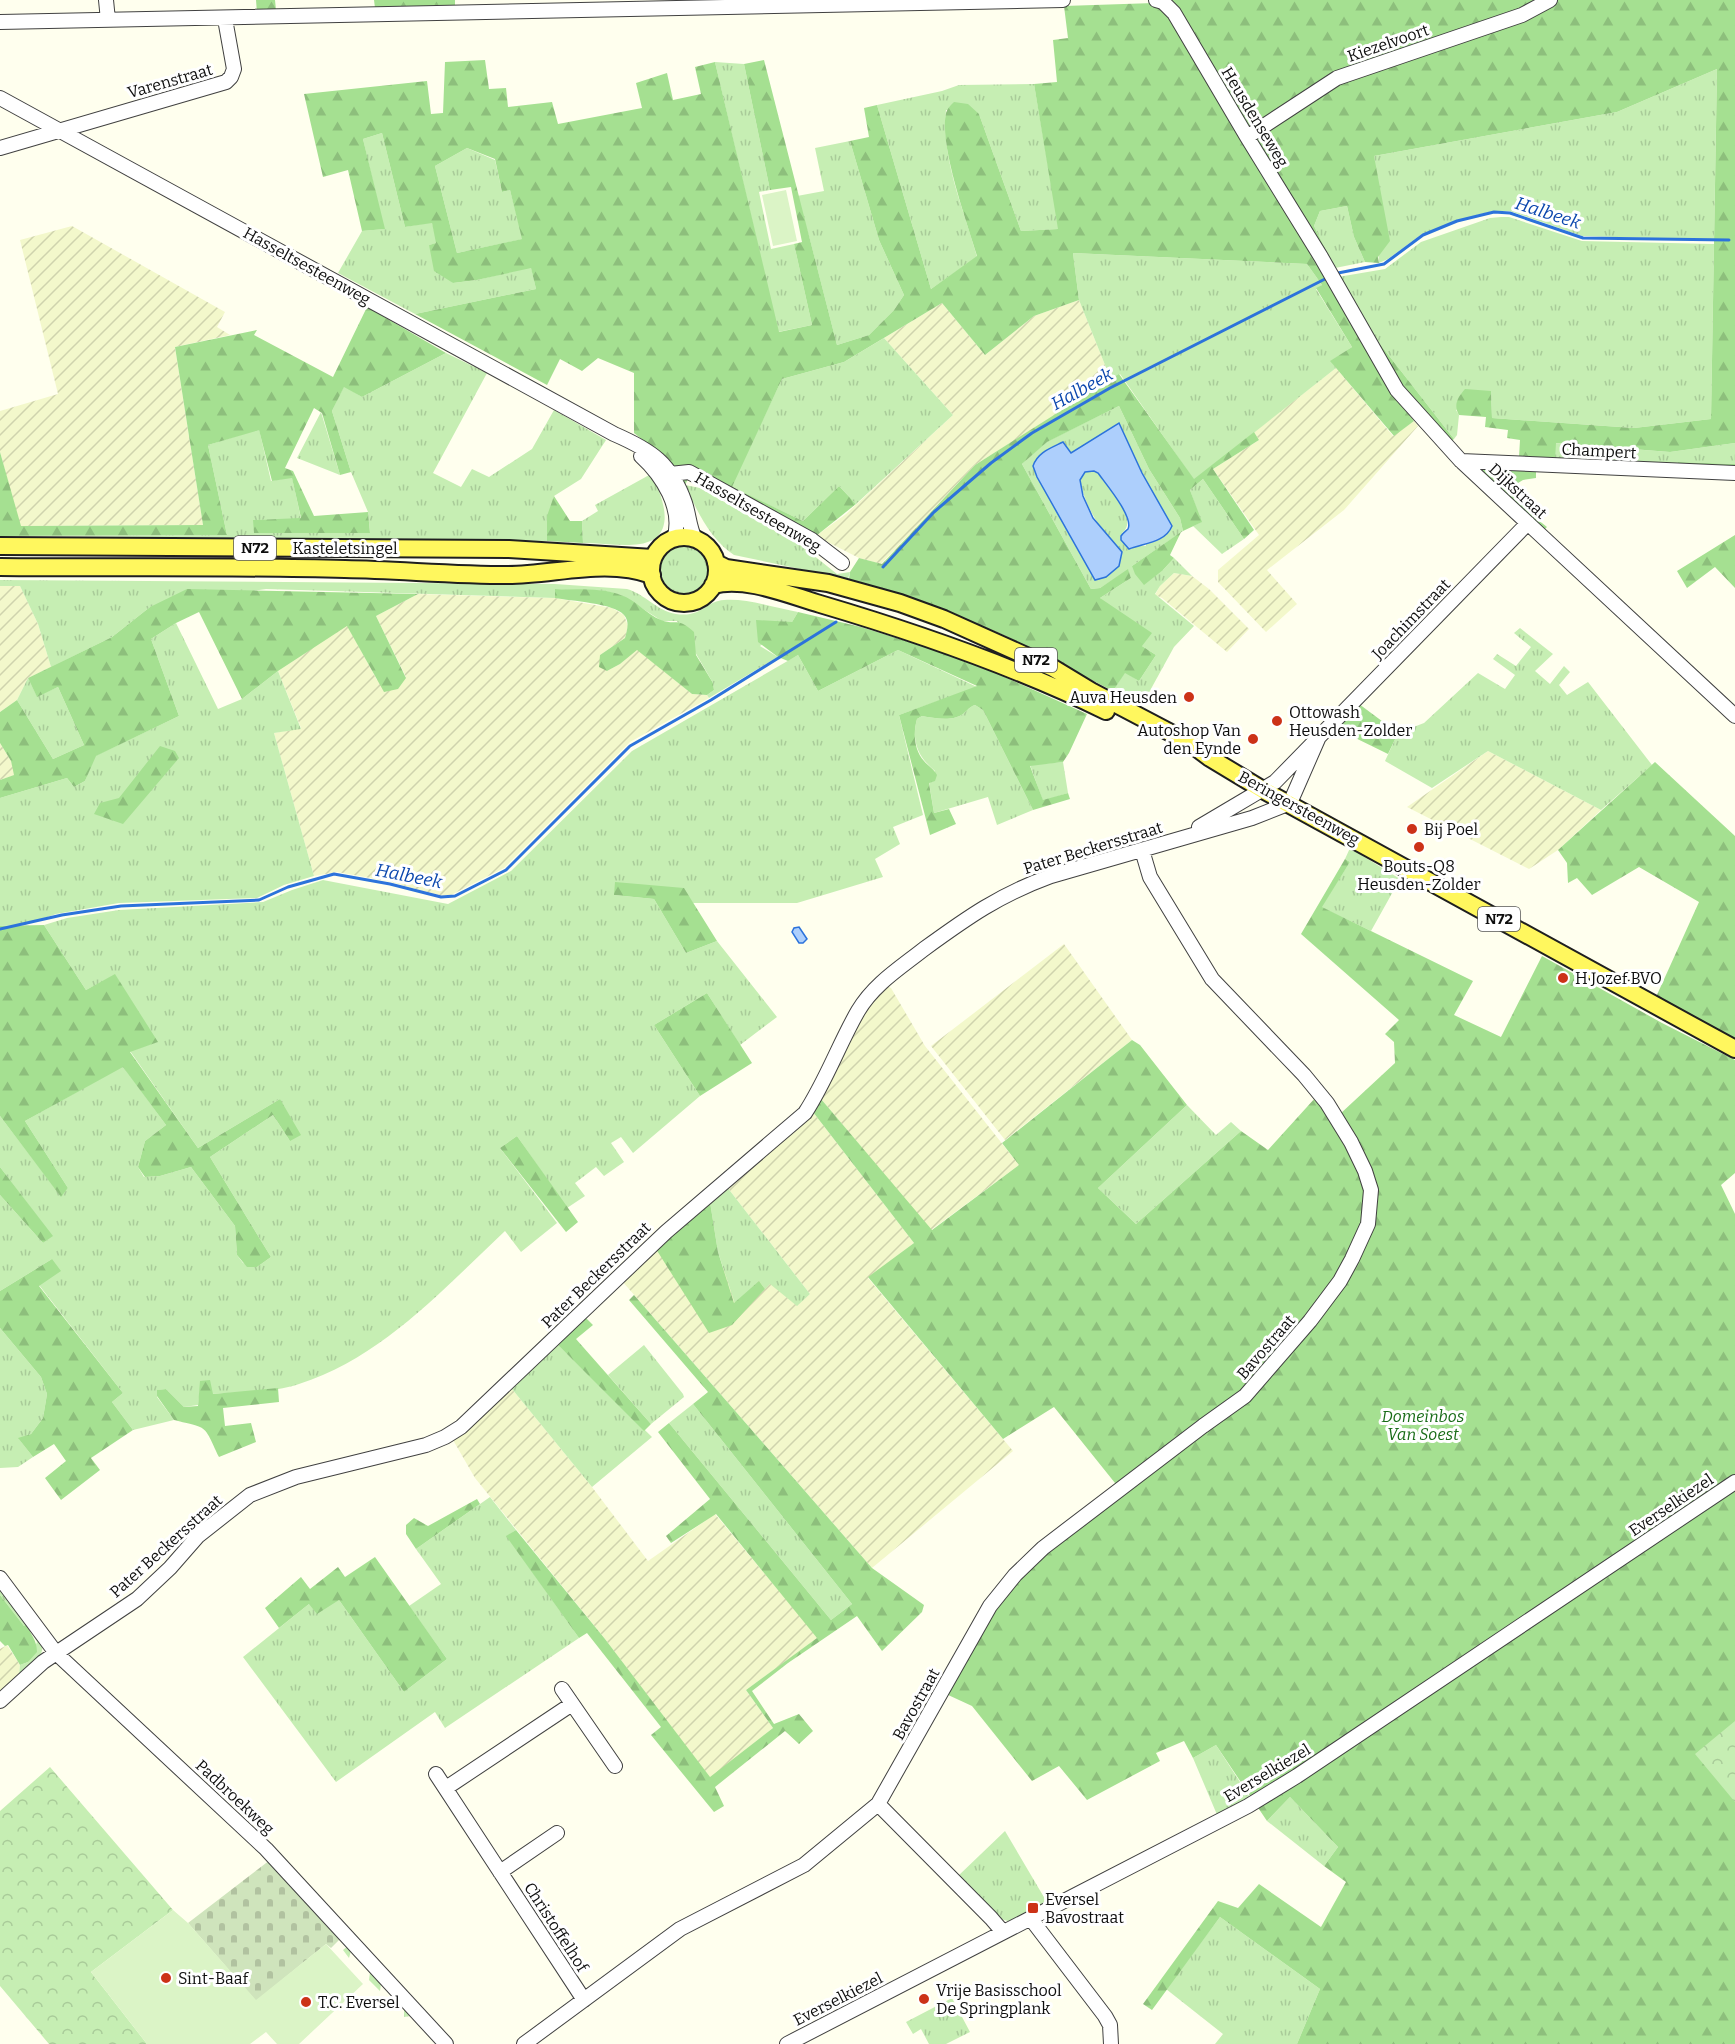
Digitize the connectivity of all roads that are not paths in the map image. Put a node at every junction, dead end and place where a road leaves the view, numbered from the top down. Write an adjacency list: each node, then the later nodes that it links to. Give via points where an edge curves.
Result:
1 (106, 0): 7 (street)
2 (1063, 0): 5 (street)
3 (1156, 0): 11 (street, Heusdenseweg, via 1174,13)
4 (1550, 0): 11 (street, Kiezelvoort, via 1522,15 1336,78)
5 (934, 2): 6 (street)
6 (225, 19): 7 (street); 10 (street, Varenstraat, via 234,69 226,82)
7 (108, 20): 8 (street)
8 (0, 22)
9 (0, 98): 10 (street, Hasseltsesteenweg)
10 (59, 130): 12 (street, Varenstraat); 14 (street, Hasseltsesteenweg)
11 (1247, 137): 13 (street, Heusdenseweg)
12 (0, 148)
13 (1321, 257): 15 (street, Dijkstraat, via 1397,390)
14 (614, 434): 16 (street, Hasseltsesteenweg, via 641,446 662,462); 19 (street, Hasseltsesteenweg, via 663,480 676,517)
15 (1461, 461): 17 (street, Champert); 18 (street, Dijkstraat)
16 (670, 474): 20 (street, Hasseltsesteenweg, via 686,504); 24 (street, Hasseltsesteenweg, via 689,472 812,540)
17 (1735, 474)
18 (1528, 523): 29 (street, Dijkstraat); 30 (street, Joachimstraat)
19 (674, 539): 20 (main road); 22 (main road, via 665,543)
20 (695, 539): 23 (main road, Hasseltsesteenweg, via 705,544)
21 (0, 546): 22 (main road, Kasteletsingel / N72, via 509,549)
22 (654, 558): 26 (main road)
23 (716, 563): 27 (main road, N72); 28 (main road)
24 (842, 563)
25 (0, 567): 26 (main road, Kasteletsingel / N72, via 345,569 508,575 586,568)
26 (652, 575): 28 (main road, via 661,593 679,602 699,599)
27 (779, 584): 28 (main road, N72); 31 (main road, Beringersteenweg / N72, via 960,648); 31 (main road, Beringersteenweg / N72, via 828,583 944,619 1053,668 1190,743)
28 (713, 585)
29 (1735, 716)
30 (1318, 739): 32 (street, Joachimstraat); 33 (street, Joachimstraat)
31 (1210, 758): 32 (main road, Beringersteenweg / N72)
32 (1263, 790): 33 (main road, Beringersteenweg / N72); 34 (street, Pater Beckersstraat)
33 (1290, 803): 34 (street, Pater Beckersstraat); 36 (main road, Beringersteenweg / N72)
34 (1179, 838): 35 (street, Pater Beckersstraat)
35 (1142, 850): 39 (street, Pater Beckersstraat, via 1051,876 1006,895 975,912 887,977 858,1011 805,1113 666,1232 461,1427 426,1445 296,1477 250,1495 198,1536 137,1599); 46 (street, Bavostraat, via 1150,877 1212,979 1304,1075 1340,1124 1371,1190 1368,1224 1340,1281 1245,1396 1043,1548 1015,1575 990,1606)
36 (1735, 1049)
37 (1735, 1482): 49 (street, Everselkiezel, via 1297,1776)
38 (0, 1578): 39 (street, Padbroekweg)
39 (56, 1653): 41 (street, Pater Beckersstraat); 52 (street, Padbroekweg, via 266,1849)
40 (562, 1689): 42 (street)
41 (0, 1701)
42 (572, 1704): 43 (street); 45 (street)
43 (615, 1766)
44 (436, 1774): 45 (street, Christoffelhof)
45 (446, 1788): 48 (street, Christoffelhof)
46 (878, 1804): 50 (street); 51 (street, Bavostraat, via 804,1865 680,1929)
47 (557, 1833): 48 (street)
48 (500, 1872): 51 (street, Christoffelhof)
49 (1031, 1919): 50 (street, Everselkiezel); 55 (street, via 1105,2016 1110,2025)
50 (1003, 1932): 54 (street, Everselkiezel)
51 (584, 2000): 53 (street, Bavostraat)
52 (446, 2044)
53 (524, 2044)
54 (787, 2044)
55 (1111, 2044)

